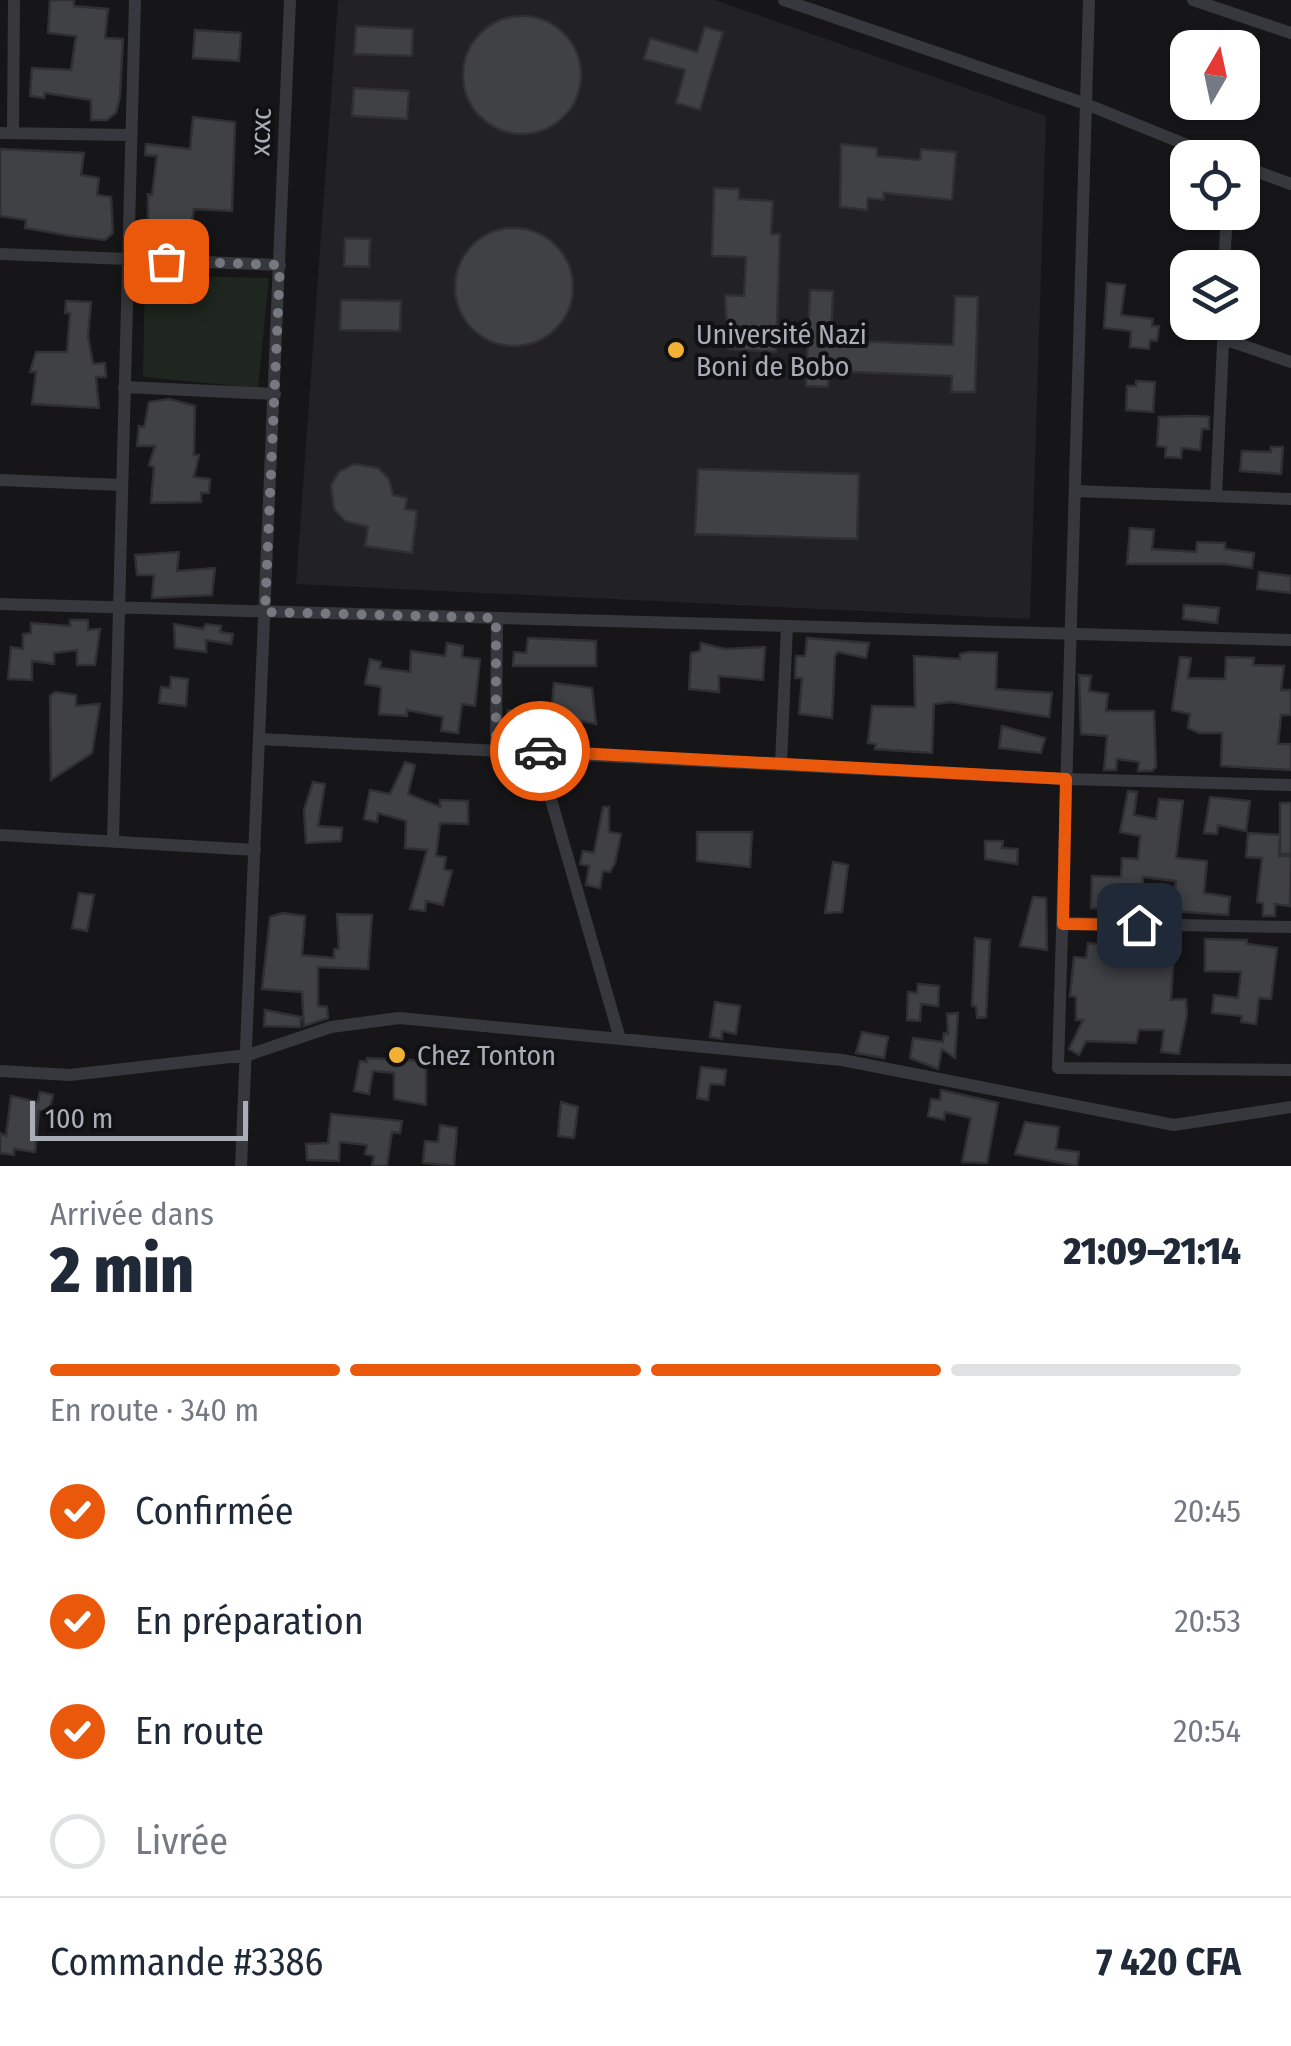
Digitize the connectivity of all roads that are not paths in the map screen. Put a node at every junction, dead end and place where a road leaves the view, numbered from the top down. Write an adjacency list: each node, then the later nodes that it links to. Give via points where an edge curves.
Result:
1 (14, 0): 9 (street)
2 (135, 0): 10 (street)
3 (290, 0): 16 (street, xcxc)
4 (784, 0): 8 (street)
5 (1089, 0): 8 (street)
6 (1192, 0): 7 (street)
7 (1291, 33)
8 (1086, 104): 11 (street); 24 (street)
9 (6, 133): 10 (street)
10 (131, 135): 15 (street)
11 (1175, 140)
12 (1260, 173): 13 (street)
13 (1291, 184)
14 (0, 254): 15 (street)
15 (128, 260): 16 (street); 20 (street)
16 (280, 265): 21 (street, xcxc)
17 (1224, 340): 25 (street)
18 (1227, 340): 19 (street)
19 (1291, 362)
20 (124, 387): 21 (street); 23 (street)
21 (274, 394): 29 (street, xcxc)
22 (0, 480): 23 (street)
23 (121, 485): 28 (street)
24 (1075, 491): 25 (street); 32 (street)
25 (1216, 496): 26 (street)
26 (1291, 499)
27 (0, 604): 28 (street)
28 (118, 608): 29 (street); 41 (street)
29 (265, 612): 30 (street); 34 (street, xcxc)
30 (496, 618): 31 (street); 35 (street)
31 (787, 626): 32 (street); 37 (street)
32 (1070, 634): 33 (street); 38 (street)
33 (1291, 640)
34 (260, 738): 35 (street); 42 (street, xcxc)
35 (496, 748): 36 (street)
36 (537, 750): 37 (street); 45 (street)
37 (781, 764): 38 (street)
38 (1066, 779): 39 (street); 43 (street)
39 (1291, 786)
40 (0, 835): 41 (street)
41 (113, 839): 42 (street)
42 (255, 850): 46 (street, xcxc)
43 (1063, 924): 44 (street); 47 (street, via 1058,1068)
44 (1291, 927)
45 (620, 1039): 46 (street, via 400,1018 331,1027); 49 (street, via 842,1060 1174,1126)
46 (246, 1056): 48 (street, via 70,1075); 50 (street, xcxc)
47 (1291, 1070)
48 (0, 1071)
49 (1291, 1107)
50 (241, 1166)

